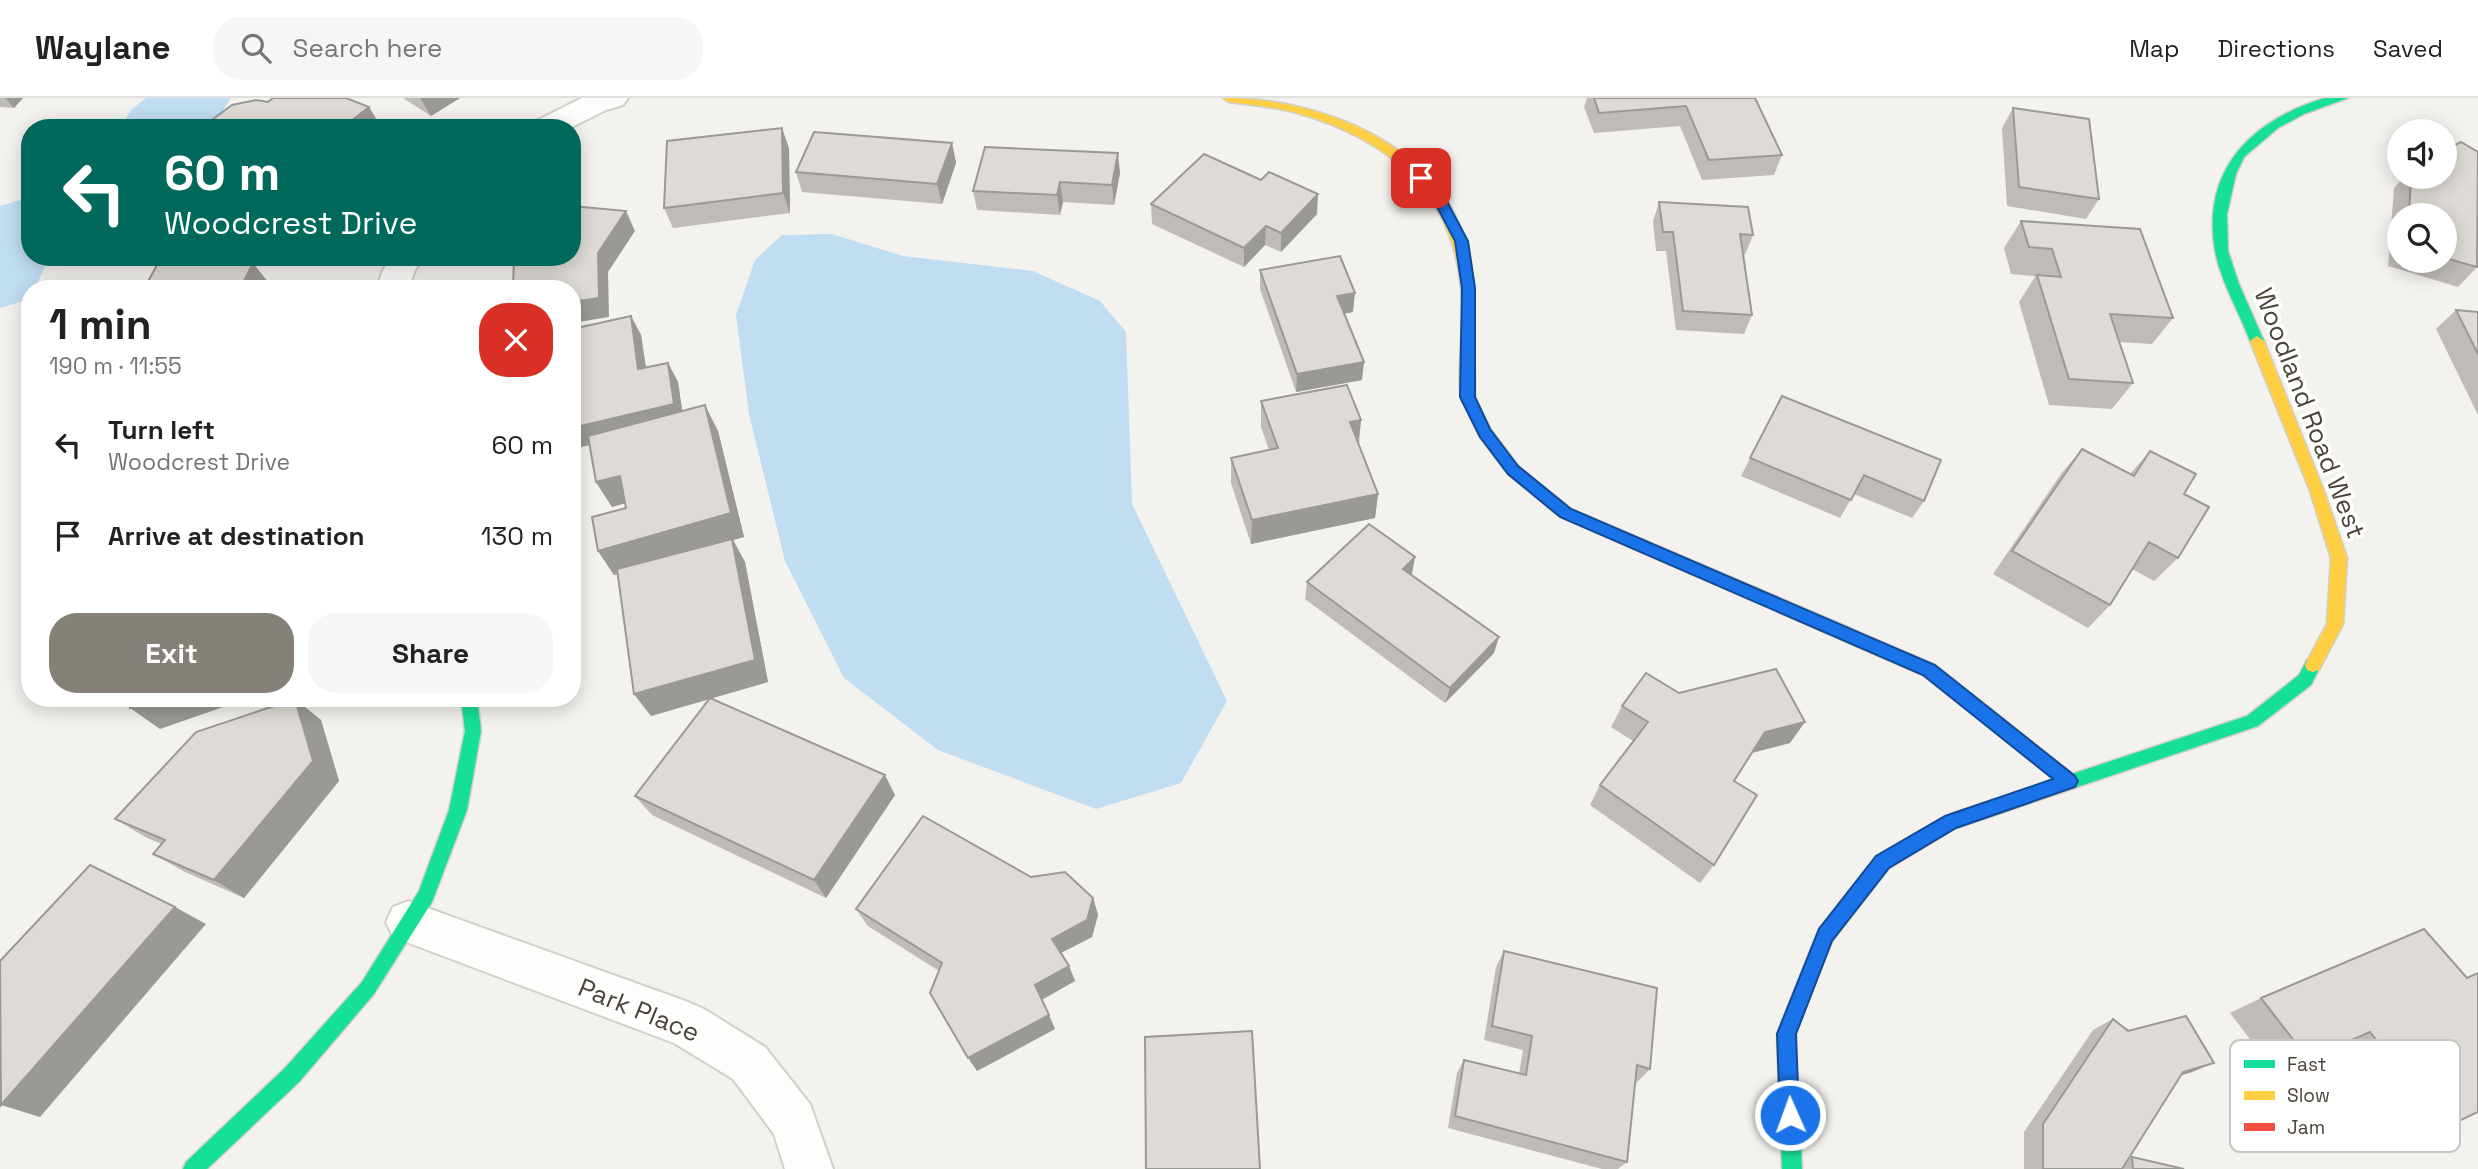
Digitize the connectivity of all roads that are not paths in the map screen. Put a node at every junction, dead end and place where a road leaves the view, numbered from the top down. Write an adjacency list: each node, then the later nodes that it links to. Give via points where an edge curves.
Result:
1 (613, 98): 4 (street)
2 (1229, 98): 6 (street, via 1301,110 1356,129 1405,159 1438,197 1461,241 1468,288 1468,397 1485,433 1523,479 1566,513 1929,670)
3 (2342, 98): 6 (street, Woodland Road West, via 2278,122 2239,155 2221,199 2222,252 2318,491 2339,558 2335,624 2305,680 2252,721)
4 (564, 119)
5 (470, 707): 7 (street, via 473,731 458,810 426,896)
6 (2069, 781): 10 (street, Woodland Road West, via 1951,822 1883,862 1825,935 1786,1034)
7 (408, 922): 8 (street, via 368,988 292,1075); 9 (street, Park Place, via 688,1026 739,1056 793,1121)
8 (193, 1169)
9 (809, 1169)
10 (1792, 1169)

